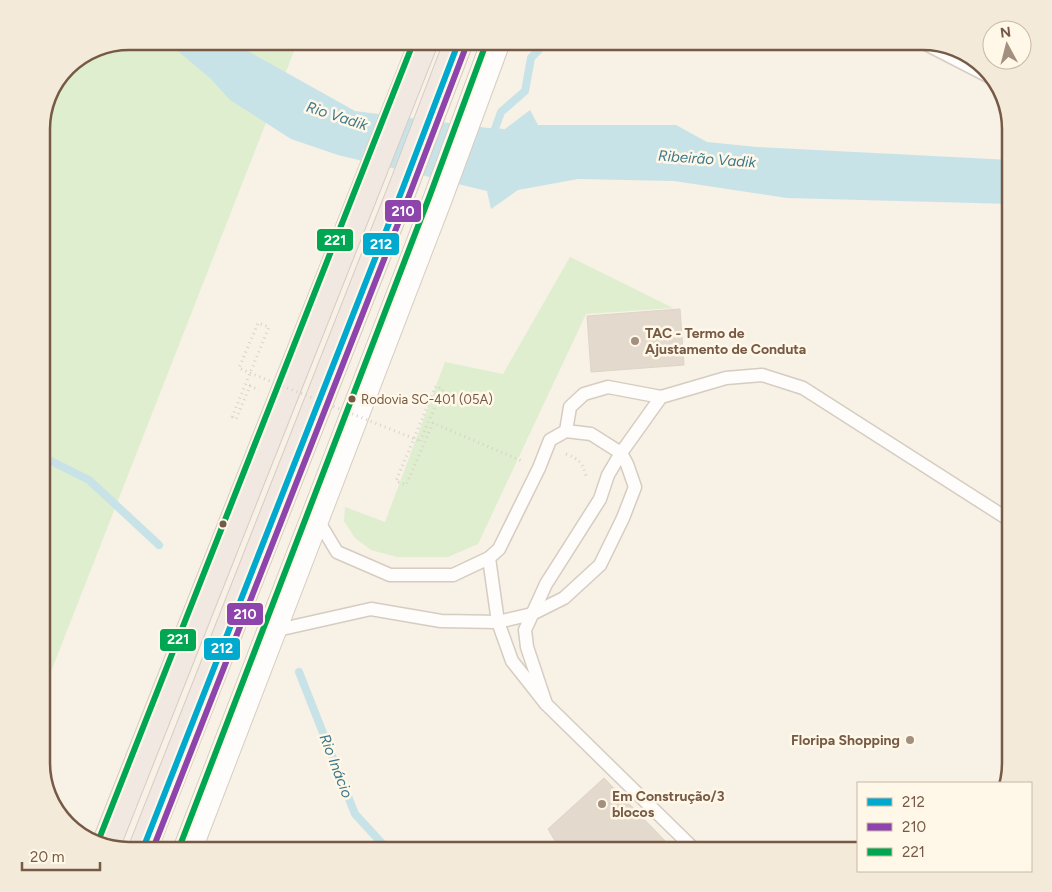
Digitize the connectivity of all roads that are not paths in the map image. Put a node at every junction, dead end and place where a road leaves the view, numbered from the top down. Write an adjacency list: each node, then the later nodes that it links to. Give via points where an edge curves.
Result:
1 (421, 50): 16 (highway)
2 (455, 50): 17 (highway)
3 (493, 50): 10 (main road)
4 (945, 54): 5 (lane)
5 (971, 67)
6 (661, 397): 7 (lane, via 608,387 584,394 570,406); 8 (lane); 9 (lane, via 726,378 762,375 803,388)
7 (566, 431): 8 (lane, via 591,434); 11 (lane, via 550,440 499,549)
8 (620, 453): 12 (lane, via 600,499 546,584); 12 (lane, via 635,487 600,564 564,598)
9 (1002, 514)
10 (316, 517): 11 (lane, via 337,552 390,575 453,575); 14 (main road)
11 (489, 558): 13 (lane)
12 (532, 614): 13 (lane); 15 (lane, via 525,630 527,647)
13 (498, 622): 14 (lane, via 441,622 371,608); 15 (lane, via 512,661)
14 (270, 632): 18 (main road)
15 (546, 704): 19 (lane)
16 (108, 839)
17 (146, 842)
18 (191, 842)
19 (687, 842)

